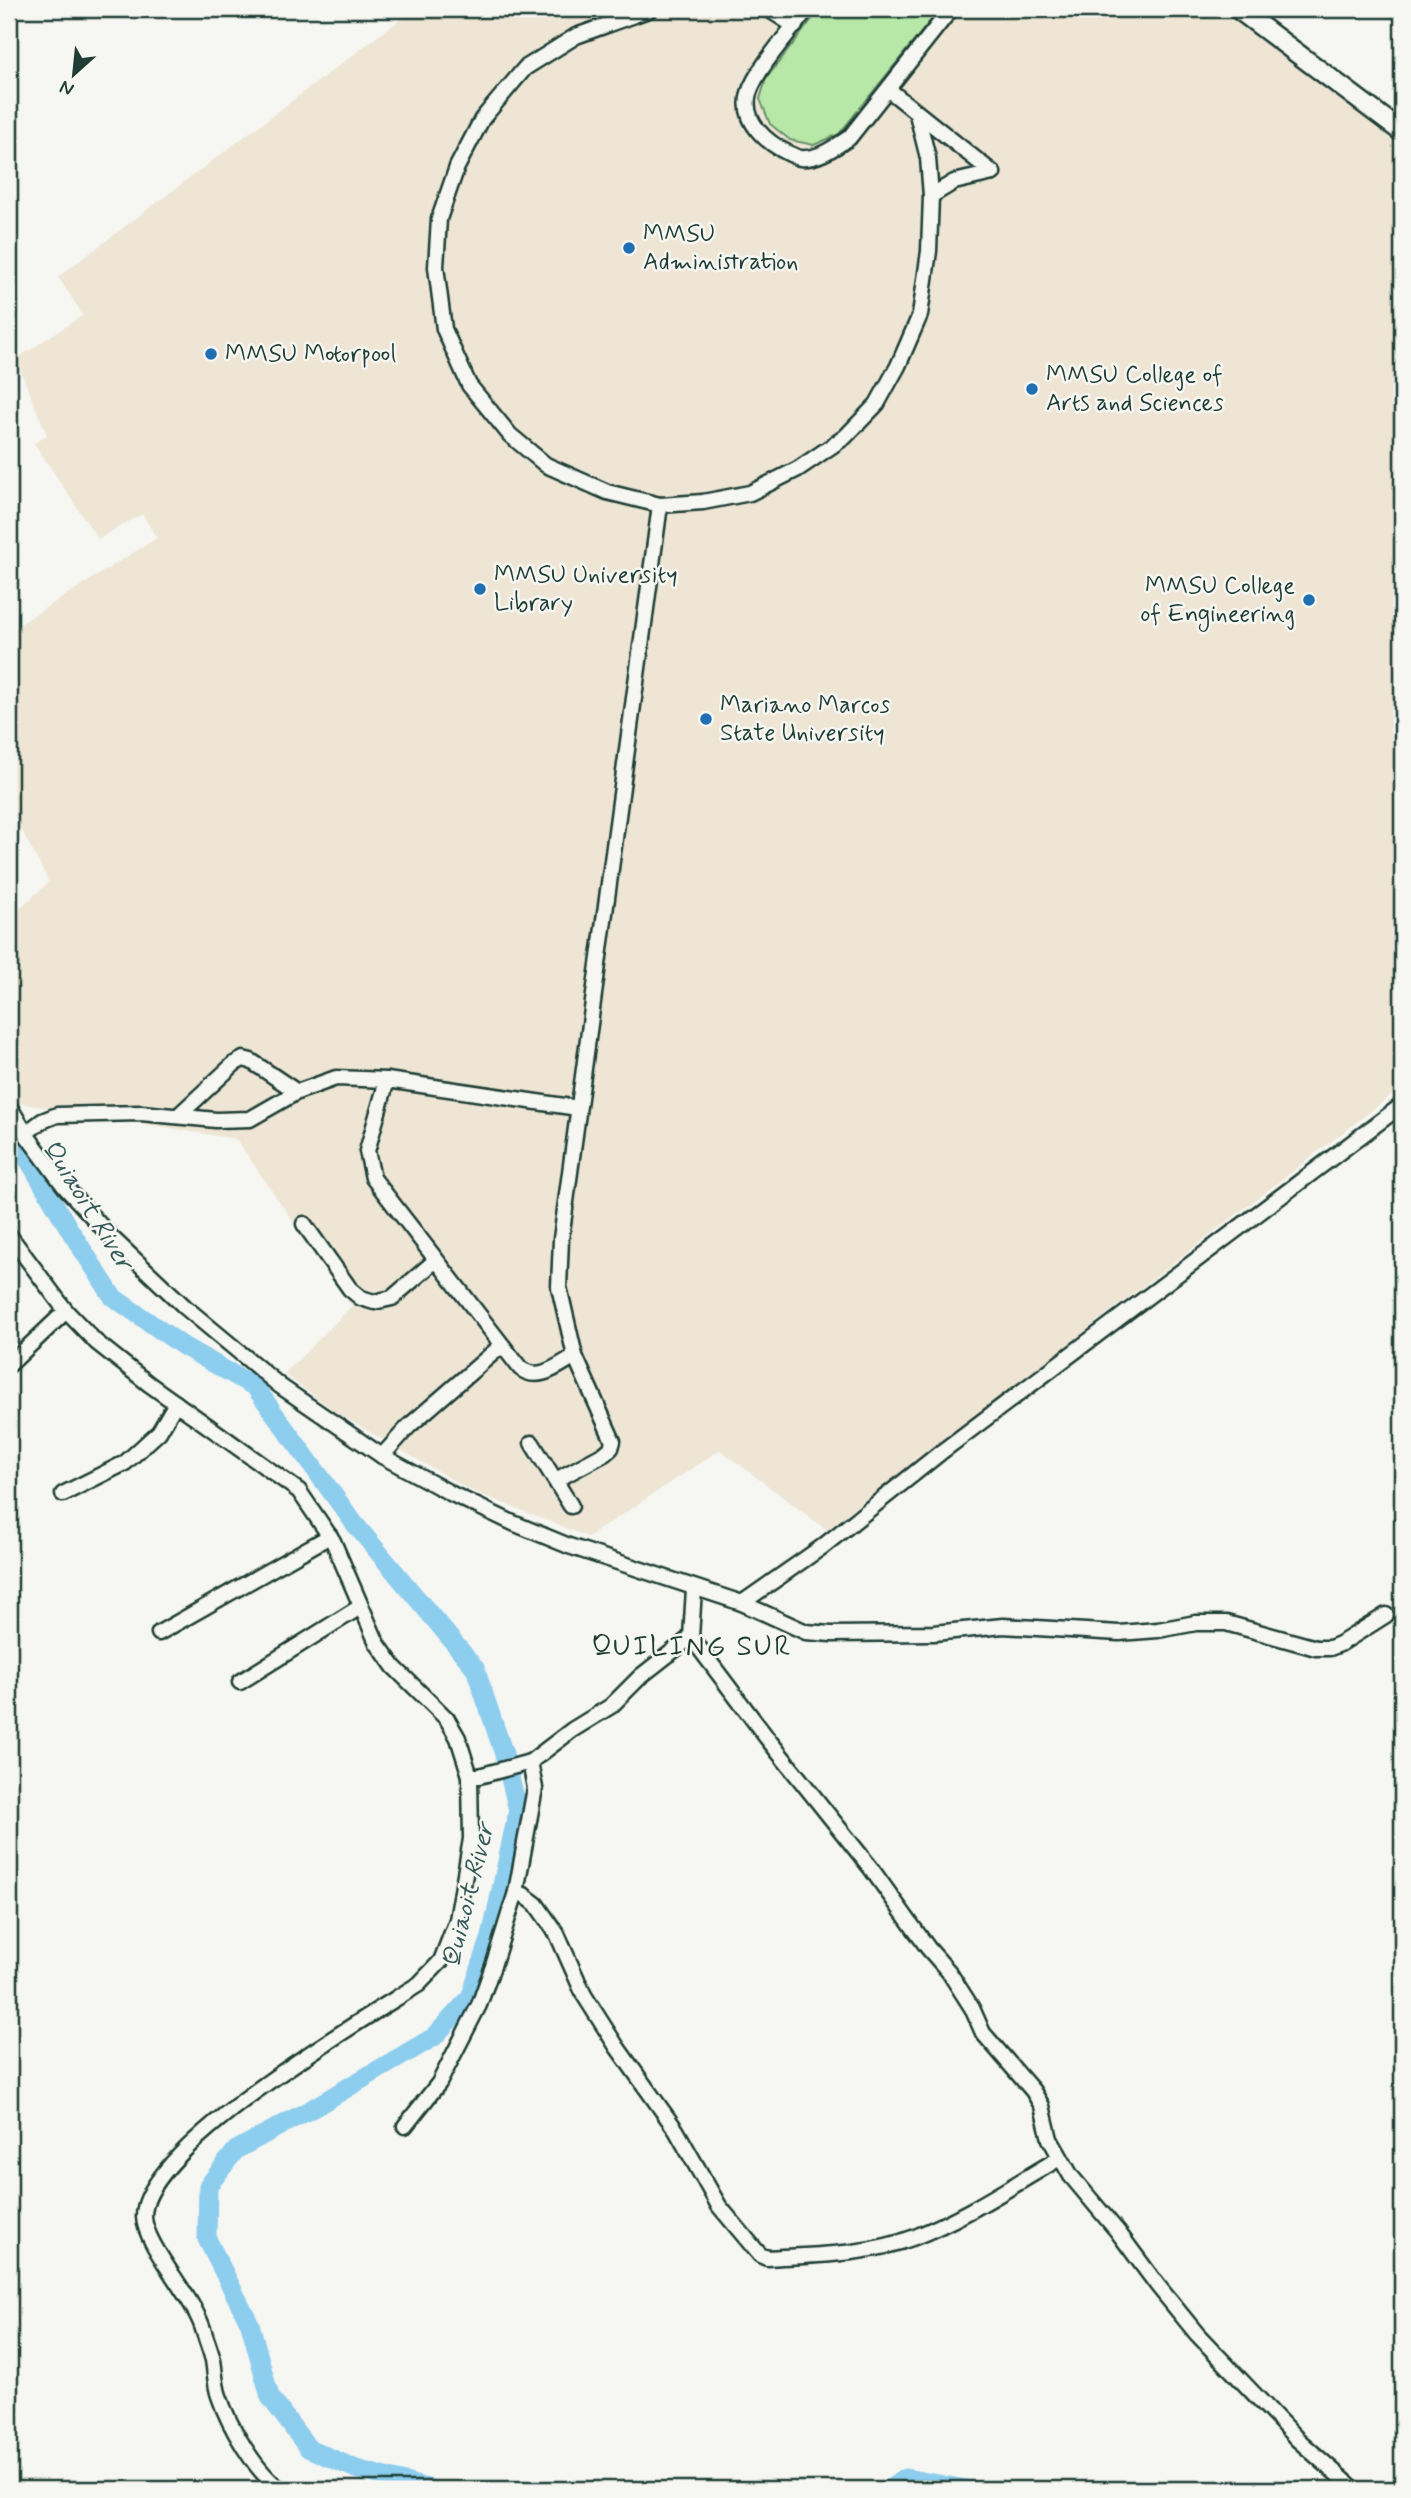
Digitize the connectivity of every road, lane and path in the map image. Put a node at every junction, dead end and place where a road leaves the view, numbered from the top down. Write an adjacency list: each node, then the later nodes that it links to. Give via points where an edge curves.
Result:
1 (651, 9): 11 (street, via 576,36 525,68 482,119 457,167 439,219 436,267 444,328 469,385 510,435 546,465 607,492)
2 (768, 9): 6 (street)
3 (807, 9): 6 (street)
4 (951, 9): 7 (street)
5 (1238, 9): 9 (main road)
6 (795, 26): 7 (street, via 755,78 748,95 749,113 769,142 800,158 827,153 849,138)
7 (888, 90): 8 (street)
8 (918, 114): 10 (street); 10 (street, via 993,173 954,182)
9 (1402, 132)
10 (931, 196): 11 (street, via 920,315 877,404 845,437 798,469 750,493)
11 (660, 505): 16 (street)
12 (387, 1080): 13 (street, via 335,1077); 16 (street); 21 (street, via 368,1151 373,1178)
13 (297, 1092): 17 (street, via 250,1119); 17 (street, via 243,1059)
14 (1402, 1105): 34 (street, via 821,1547)
15 (9, 1106): 18 (street)
16 (578, 1108): 24 (street, via 559,1287)
17 (179, 1115): 18 (street, via 57,1115)
18 (26, 1133): 28 (street, via 65,1187 185,1307 280,1386)
19 (304, 1224): 21 (street, via 351,1289 374,1302 392,1298)
20 (9, 1235): 22 (street)
21 (436, 1260): 23 (street)
22 (66, 1311): 25 (street); 26 (street, via 96,1342)
23 (501, 1346): 24 (street, via 528,1373 547,1372); 28 (street, via 408,1426)
24 (575, 1356): 29 (street, via 613,1441 604,1454)
25 (9, 1365)
26 (176, 1403): 30 (street, via 159,1432 125,1463); 32 (street, via 299,1491)
27 (532, 1443): 29 (street)
28 (383, 1456): 33 (street, via 513,1523)
29 (556, 1480): 31 (street)
30 (63, 1494)
31 (571, 1506)
32 (330, 1536): 35 (street); 37 (street)
33 (694, 1589): 34 (street); 38 (street)
34 (742, 1602): 36 (street, via 806,1632 934,1633 1003,1626 1119,1633 1226,1623 1316,1648 1330,1648)
35 (360, 1607): 39 (street); 41 (street, via 394,1667 447,1719)
36 (1386, 1615)
37 (159, 1633)
38 (691, 1637): 40 (street, via 611,1706); 44 (street, via 949,1972 983,2033 1042,2106)
39 (240, 1682)
40 (523, 1764): 41 (street); 42 (street, via 535,1788)
41 (475, 1776): 45 (street, via 471,1839 457,1920 441,1961 419,1984 246,2097 192,2143 153,2188 147,2204 144,2217 149,2235 198,2314 227,2416)
42 (516, 1892): 43 (street, via 479,2006 439,2083); 44 (street, via 536,1905 557,1934 584,1995 610,2037 676,2130 719,2206 760,2255 854,2251 913,2238)
43 (405, 2126)
44 (1060, 2158): 46 (street, via 1198,2334 1297,2439)
45 (270, 2487)
46 (1354, 2489)

